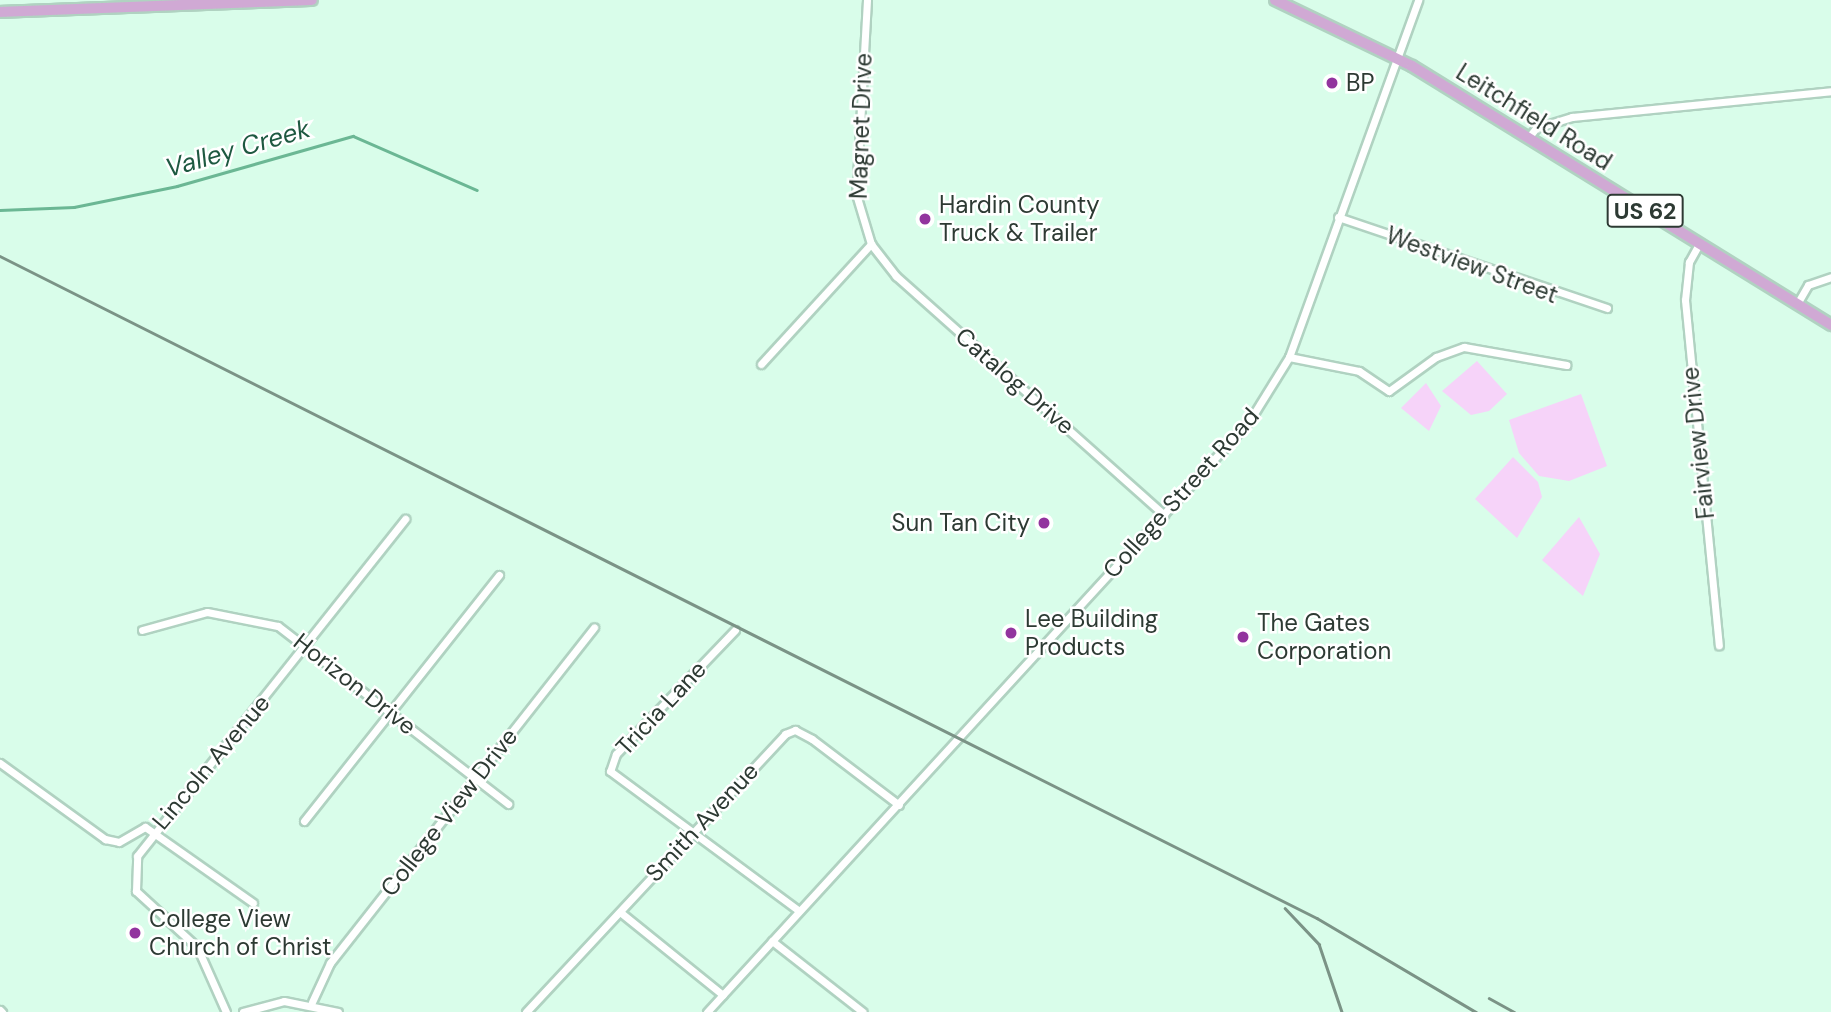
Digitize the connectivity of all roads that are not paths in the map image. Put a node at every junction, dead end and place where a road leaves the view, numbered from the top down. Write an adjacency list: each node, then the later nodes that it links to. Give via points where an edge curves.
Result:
1 (312, 0): 5 (main road)
2 (1275, 0): 6 (main road, US 62)
3 (1418, 0): 6 (street, College Street Road)
4 (867, 2): 10 (street, Magnet Drive, via 856,194)
5 (0, 12)
6 (1394, 56): 8 (main road, Leitchfield Road / US 62); 9 (street, College Street Road)
7 (1831, 91): 8 (street, via 1572,117 1535,128)
8 (1528, 138): 11 (main road, Leitchfield Road / US 62)
9 (1338, 217): 14 (street, Westview Street); 16 (street, College Street Road)
10 (871, 244): 17 (street); 19 (street, Catalog Drive, via 896,276)
11 (1699, 244): 13 (main road, Leitchfield Road / US 62); 26 (street, Fairview Drive, via 1687,270 1685,300)
12 (1831, 277): 13 (street, via 1808,285)
13 (1797, 304): 15 (main road, Leitchfield Road / US 62)
14 (1607, 308)
15 (1831, 325)
16 (1289, 357): 18 (street, via 1359,371 1389,391 1436,358 1464,347); 19 (street, College Street Road, via 1250,420)
17 (761, 365)
18 (1566, 365)
19 (1164, 515): 31 (street, College Street Road)
20 (405, 519): 25 (street, Lincoln Avenue)
21 (499, 575): 27 (street)
22 (594, 627): 29 (street, College View Drive)
23 (142, 630): 25 (street, Horizon Drive, via 207,612 249,616)
24 (735, 630): 34 (street, Tricia Lane, via 610,766 619,781)
25 (307, 644): 27 (street, Horizon Drive); 33 (street, Lincoln Avenue)
26 (1719, 645)
27 (392, 712): 29 (street, Horizon Drive); 32 (street)
28 (0, 763): 33 (street, via 111,842 141,825)
29 (476, 778): 30 (street, Horizon Drive); 40 (street, College View Drive, via 326,968)
30 (508, 804)
31 (898, 804): 34 (street, Smith Avenue, via 812,739 790,730); 36 (street, College Street Road)
32 (304, 821)
33 (153, 833): 35 (street); 41 (street, Lincoln Avenue, via 135,863 136,891 197,947)
34 (691, 834): 36 (street, Tricia Lane); 37 (street, Smith Avenue)
35 (253, 902)
36 (799, 911): 38 (street, College Street Road)
37 (620, 912): 39 (street); 44 (street, Smith Avenue)
38 (772, 941): 39 (street, College Street Road); 46 (street)
39 (723, 995): 45 (street, College Street Road)
40 (312, 1002): 42 (street, via 269,1003); 43 (street)
41 (226, 1012)
42 (243, 1012)
43 (338, 1012)
44 (526, 1012)
45 (707, 1012)
46 (863, 1012)

